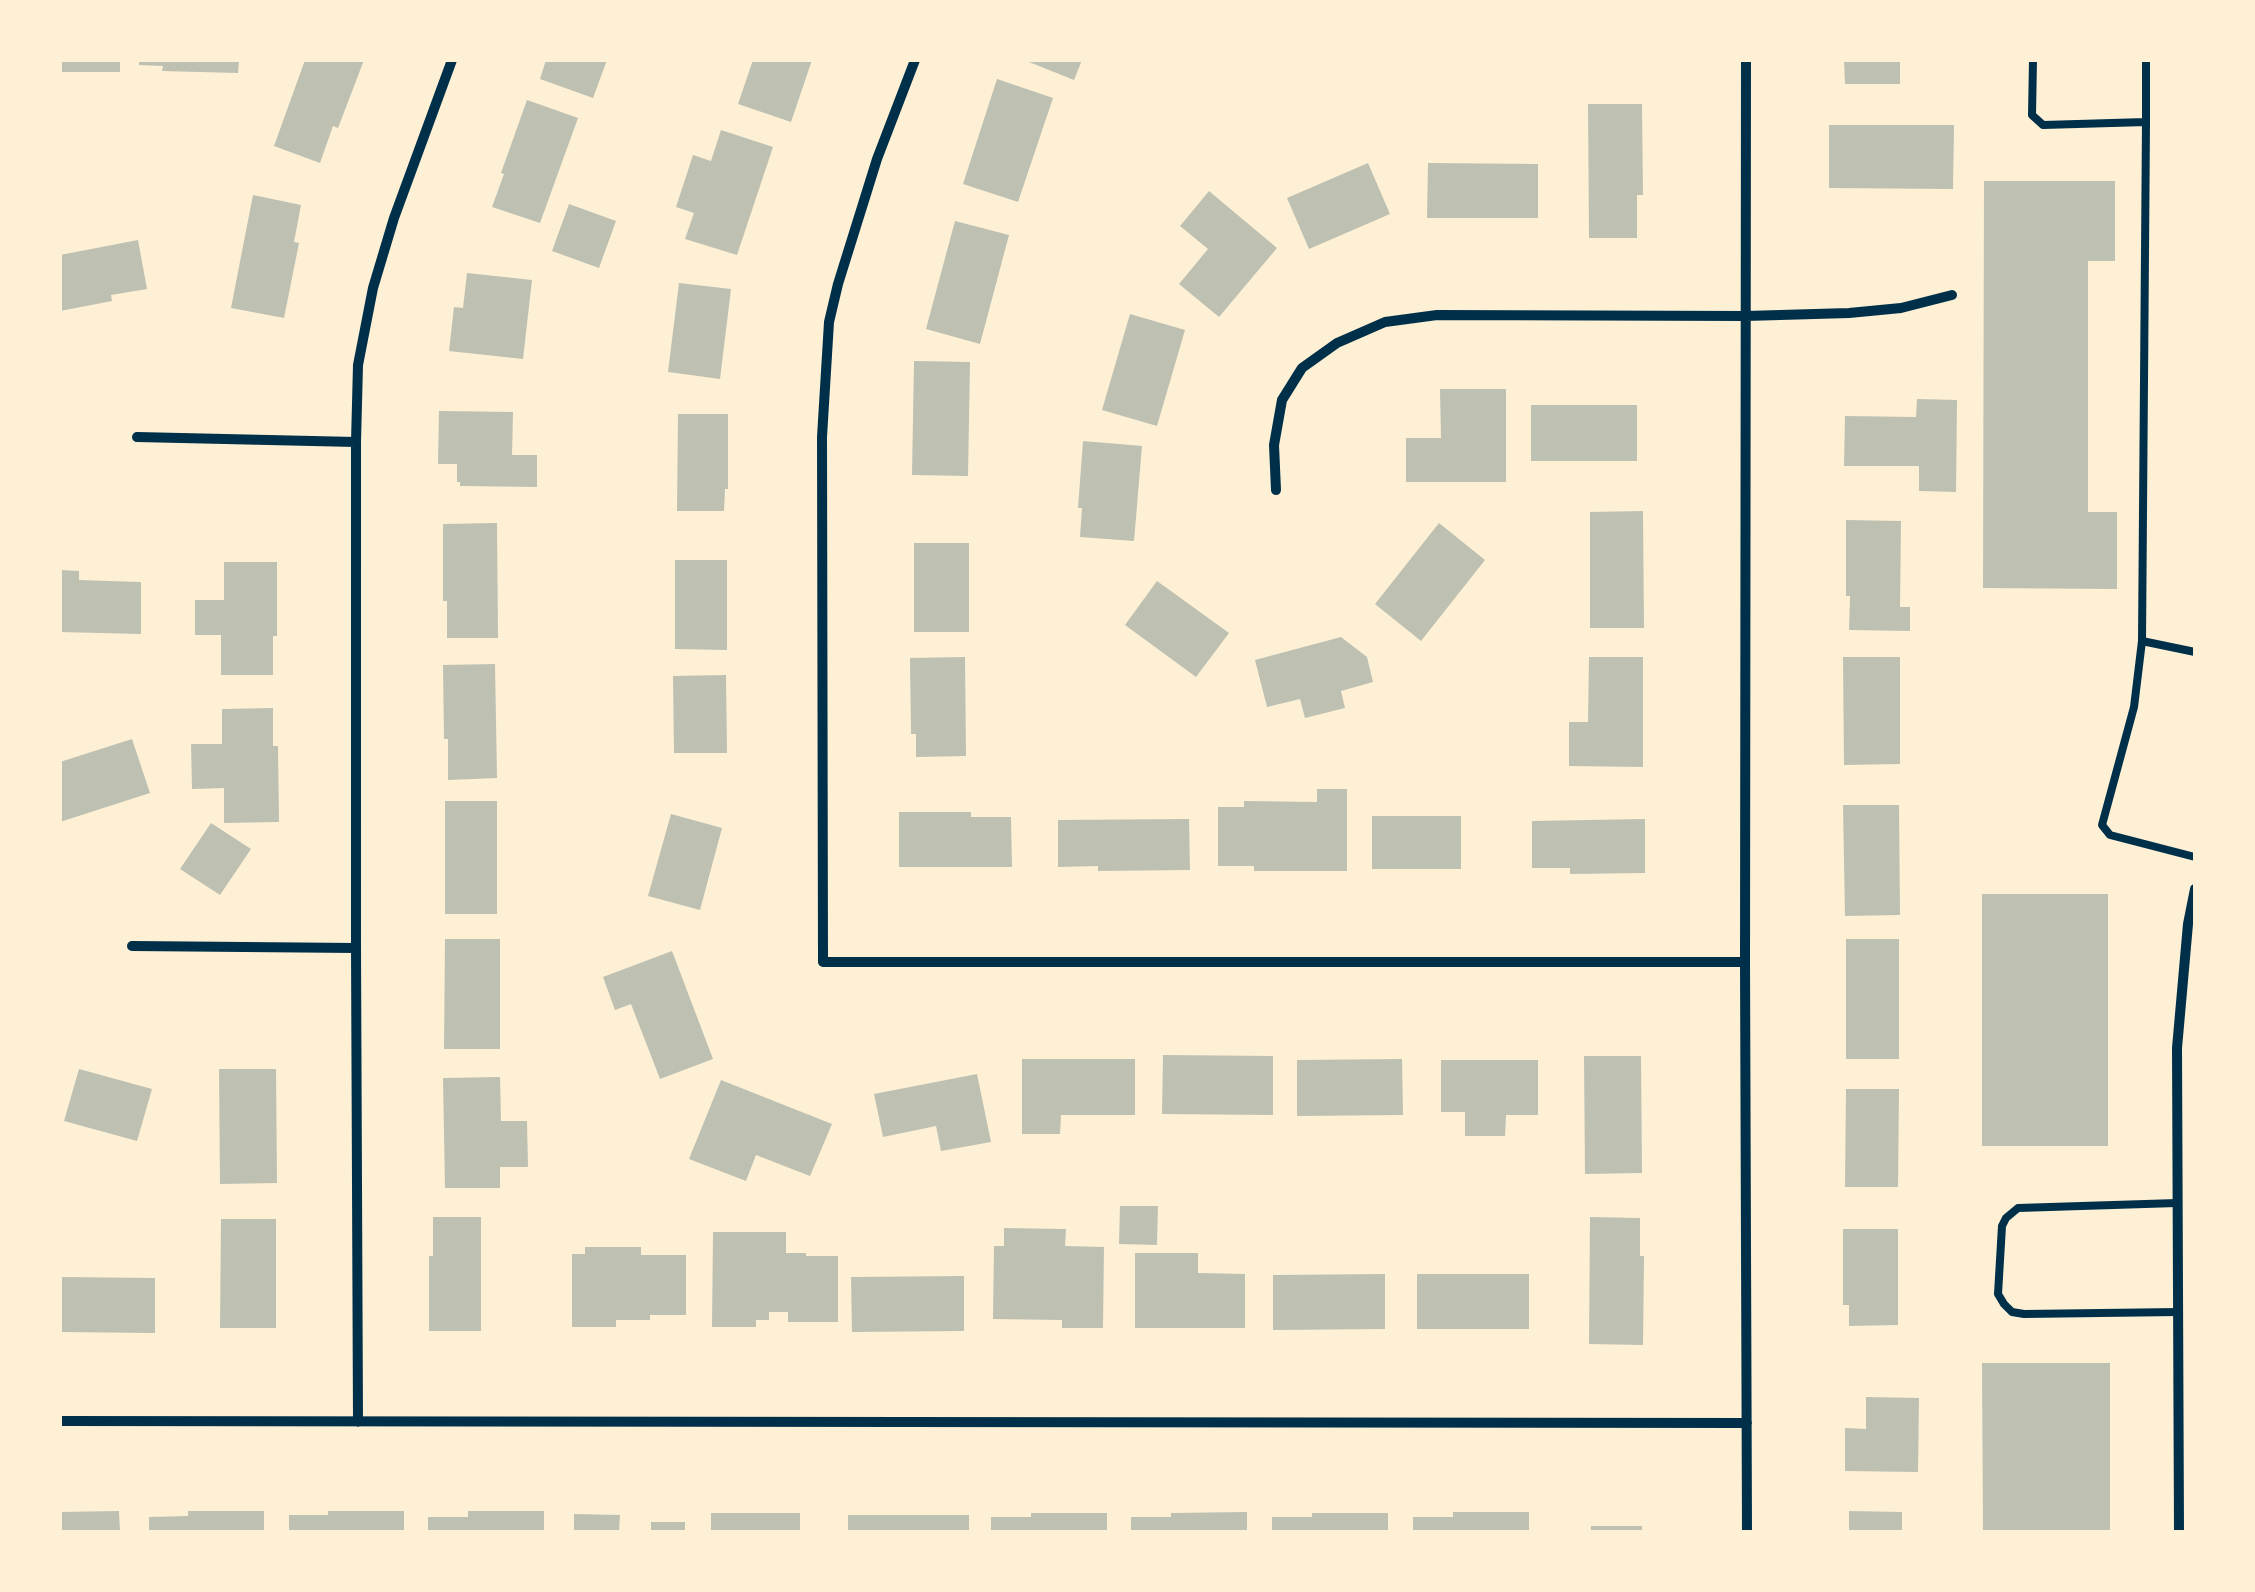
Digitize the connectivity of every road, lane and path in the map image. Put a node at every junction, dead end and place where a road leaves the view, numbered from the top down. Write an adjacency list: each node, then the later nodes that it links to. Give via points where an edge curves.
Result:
1 (452, 60): 10 (street, via 373,288 358,365)
2 (915, 60): 18 (street, via 877,159 830,322 822,437 823,962)
3 (1746, 60): 8 (street)
4 (2033, 60): 6 (lane, via 2032,115 2043,125)
5 (2146, 60): 6 (lane)
6 (2146, 122): 12 (lane)
7 (1952, 295): 8 (street, via 1901,308)
8 (1746, 316): 11 (street, via 1437,315 1385,322 1337,342 1302,368 1282,400 1274,444); 18 (street)
9 (138, 437): 10 (street)
10 (356, 442): 17 (street)
11 (1276, 490)
12 (2142, 641): 13 (lane); 14 (lane, via 2134,706 2102,824 2110,836)
13 (2195, 652)
14 (2195, 857)
15 (2195, 889): 19 (street, via 2177,1048)
16 (132, 946): 17 (street)
17 (356, 948): 22 (street)
18 (1745, 962): 23 (street)
19 (2177, 1202): 20 (street); 20 (lane, via 2018,1208 2002,1226 1998,1294 2012,1312 2024,1314)
20 (2178, 1312): 25 (street)
21 (60, 1421): 22 (street)
22 (358, 1422): 23 (street)
23 (1747, 1423): 24 (street)
24 (1747, 1532)
25 (2180, 1532)

